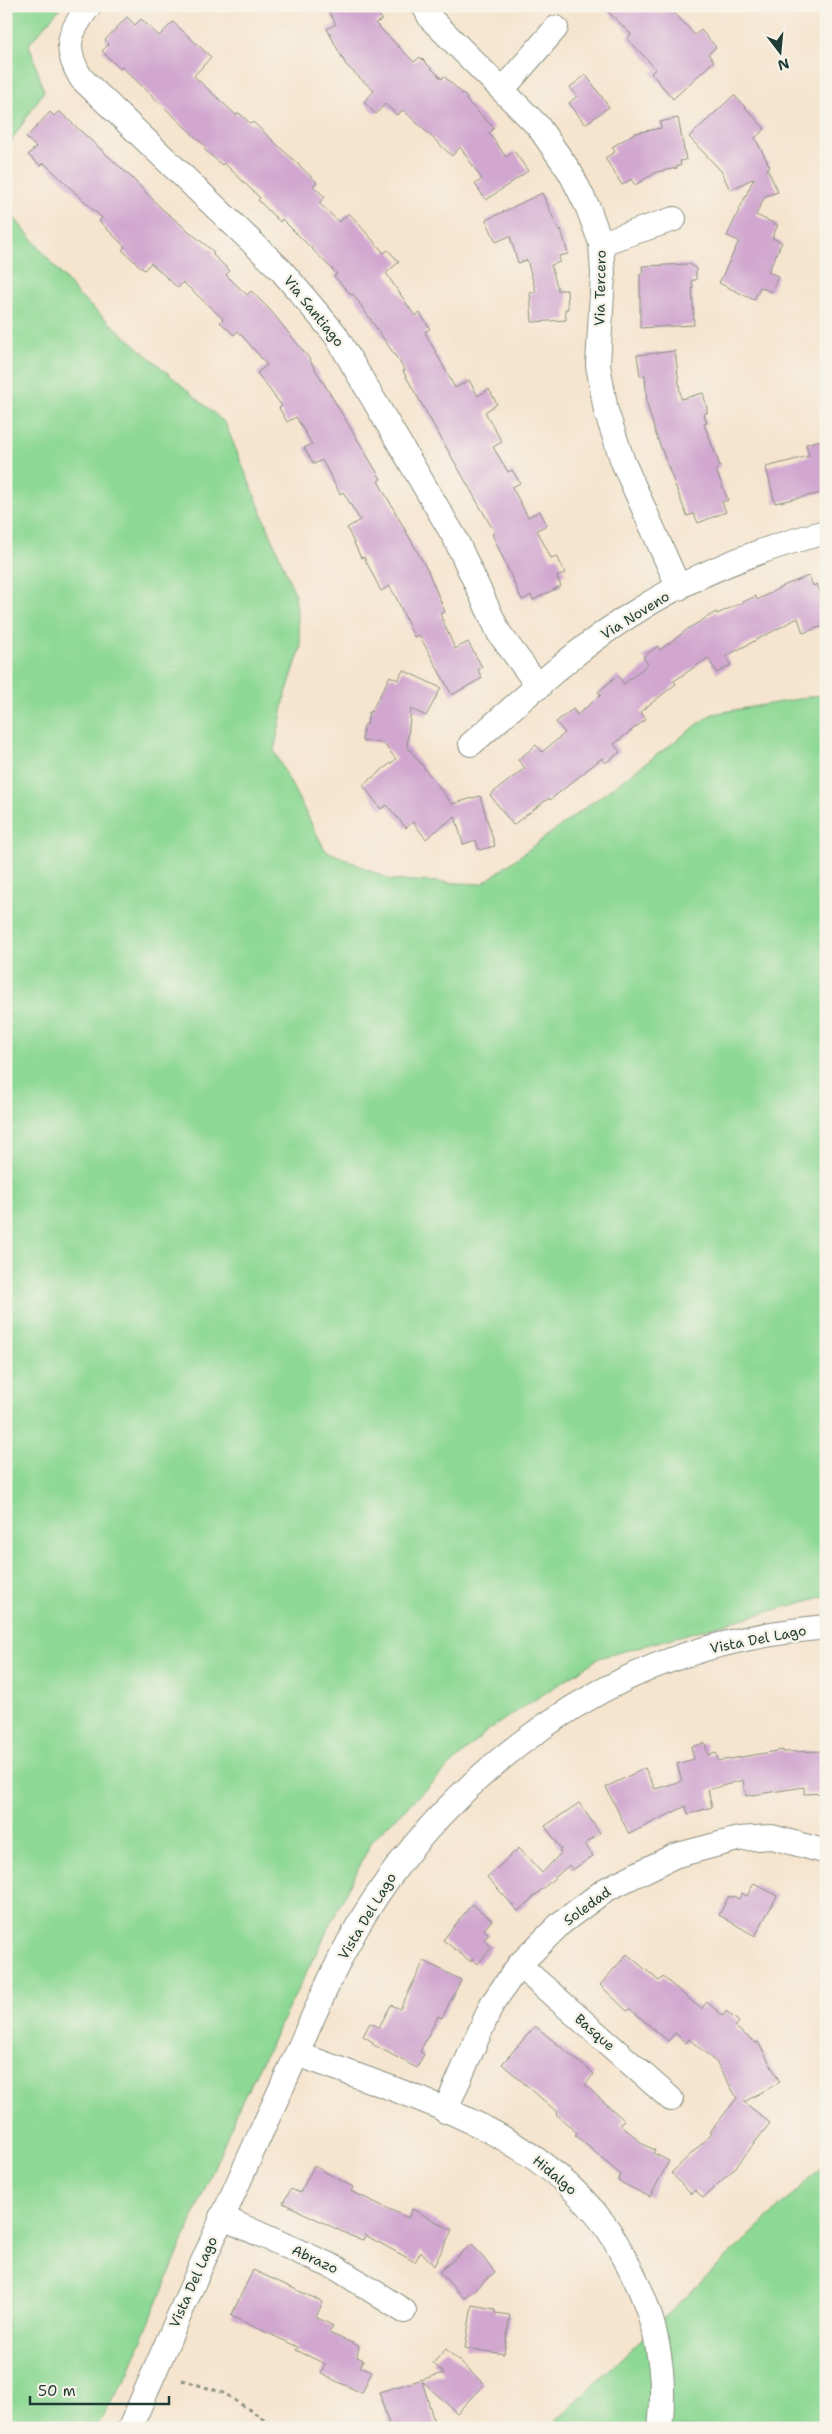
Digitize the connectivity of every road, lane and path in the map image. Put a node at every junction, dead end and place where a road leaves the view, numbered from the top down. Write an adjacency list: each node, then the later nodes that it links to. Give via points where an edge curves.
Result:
1 (89, 6): 9 (street, Via Santiago, via 70,36 71,60 81,78 281,270 335,334 455,538 499,633)
2 (424, 6): 4 (street, Via Tercero, via 431,19)
3 (556, 28): 4 (street)
4 (504, 89): 6 (street, Via Tercero, via 538,126 570,172)
5 (674, 219): 6 (street)
6 (601, 242): 8 (street, Via Tercero, via 603,274 598,365 606,411 623,462)
7 (826, 532): 8 (street, Via Noveno, via 741,558)
8 (679, 588): 9 (street, Via Noveno, via 636,610)
9 (539, 687): 10 (street, Via Noveno)
10 (471, 744)
11 (826, 1627): 14 (street, Vista Del Lago, via 735,1641 649,1670 568,1711 531,1734 484,1772 422,1836 390,1876 362,1919 337,1967)
12 (824, 1851): 13 (street, Soledad, via 772,1837 738,1839 674,1856 605,1890 562,1923)
13 (519, 1965): 15 (street, Basque); 16 (street, Soledad, via 492,2004)
14 (298, 2054): 16 (street, Hidalgo); 17 (street, Vista Del Lago)
15 (671, 2099)
16 (445, 2111): 22 (street, Hidalgo, via 521,2147 567,2184 605,2225 640,2287 654,2327 662,2380)
17 (221, 2217): 18 (street, Abrazo, via 338,2269); 20 (street, Vista Del Lago)
18 (404, 2311)
19 (182, 2380): 21 (path, via 224,2393)
20 (130, 2428)
21 (277, 2428)
22 (660, 2428)

